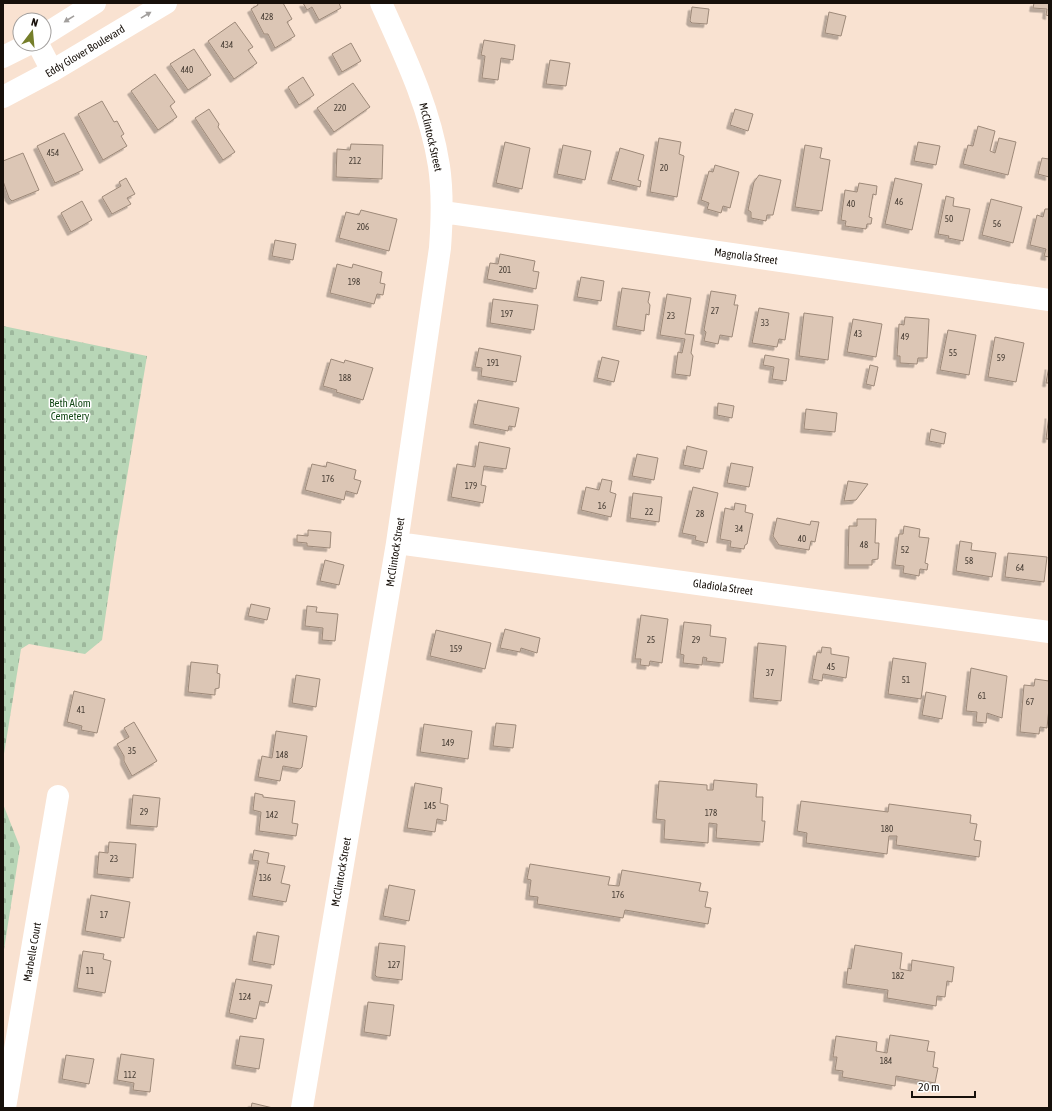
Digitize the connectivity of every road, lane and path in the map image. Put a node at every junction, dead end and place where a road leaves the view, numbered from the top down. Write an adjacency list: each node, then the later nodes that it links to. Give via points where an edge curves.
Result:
1 (95, 3): 4 (street, one-way to 4)
2 (166, 3): 8 (street, Eddy Glover Boulevard, one-way to 2)
3 (381, 3): 10 (street, McClintock Street, via 420,93 430,126 439,167)
4 (52, 30)
5 (13, 52): 7 (street)
6 (42, 52): 8 (street)
7 (3, 57)
8 (52, 72): 9 (street, Eddy Glover Boulevard)
9 (3, 97)
10 (442, 212): 11 (street, Magnolia Street); 12 (street, McClintock Street, via 440,248)
11 (1049, 300)
12 (397, 543): 13 (street, Gladiola Street); 16 (street, McClintock Street)
13 (1049, 632)
14 (58, 796): 15 (street, Marbelle Court)
15 (5, 1108)
16 (302, 1108)

